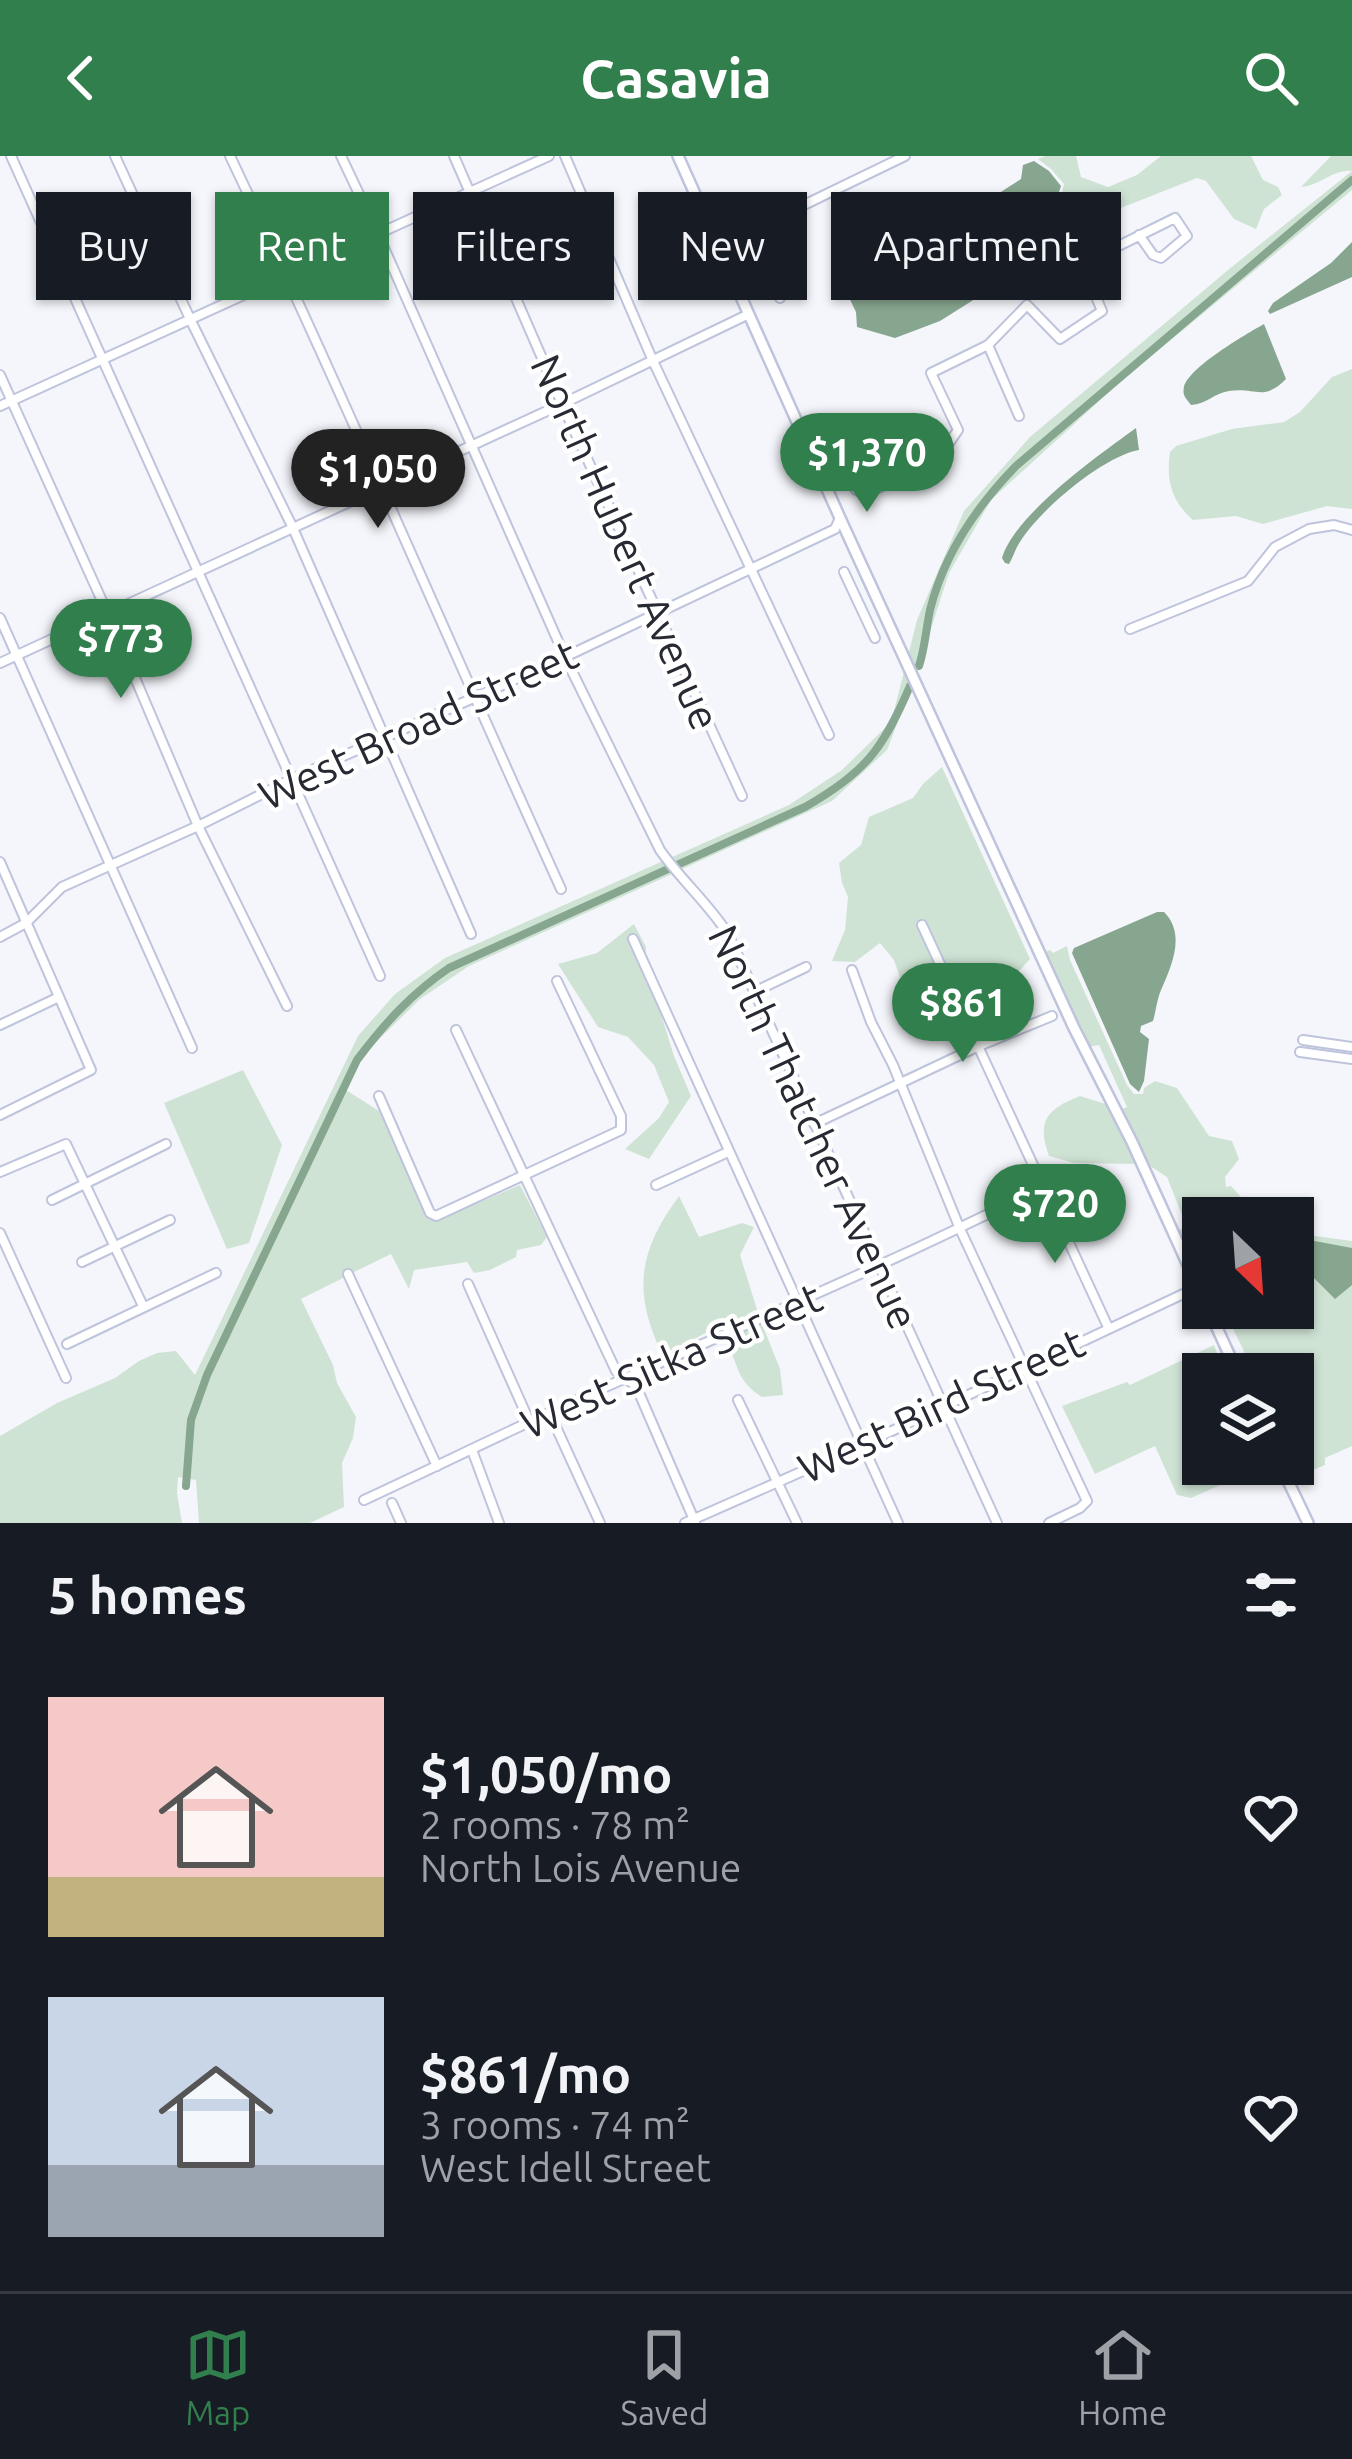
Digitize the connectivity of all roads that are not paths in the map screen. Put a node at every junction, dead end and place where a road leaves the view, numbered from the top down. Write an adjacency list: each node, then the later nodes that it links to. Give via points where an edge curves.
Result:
1 (10, 156): 24 (street)
2 (115, 156): 22 (street)
3 (230, 156): 11 (street)
4 (340, 156): 12 (street, North Thatcher Avenue)
5 (454, 156): 10 (street, North Hubert Avenue)
6 (549, 156): 10 (street)
7 (565, 156): 25 (street)
8 (678, 156): 13 (street)
9 (905, 156): 14 (street)
10 (471, 191): 15 (street); 28 (street, North Hubert Avenue)
11 (247, 192)
12 (358, 192)
13 (694, 192)
14 (807, 204)
15 (389, 229)
16 (1139, 236): 16 (street, via 1175,218 1187,236 1161,258); 23 (street, via 1082,264 1102,310 1060,339 1027,305)
17 (389, 257): 31 (street, North Thatcher Avenue)
18 (236, 300): 22 (street)
19 (298, 300): 33 (street)
20 (743, 300): 21 (street)
21 (749, 314): 25 (street); 32 (street)
22 (191, 321): 24 (street); 35 (street)
23 (988, 345): 30 (street); 32 (street, via 932,373 958,430 936,462 864,494 848,477)
24 (104, 360): 27 (street); 38 (street)
25 (652, 361): 28 (street); 37 (street)
26 (0, 375): 27 (street)
27 (13, 400): 29 (street); 42 (street)
28 (562, 404): 31 (street); 43 (street, North Hubert Avenue)
29 (0, 406)
30 (1019, 416)
31 (470, 445): 33 (street); 48 (street, North Thatcher Avenue)
32 (826, 484): 34 (street)
33 (382, 485): 35 (street); 50 (street)
34 (840, 518): 37 (street, West Broad Street, via 835,529); 40 (street)
35 (292, 526): 38 (street); 52 (street)
36 (1352, 530): 45 (street, via 1309,529 1275,547 1249,581)
37 (752, 567): 43 (street, West Broad Street); 51 (street)
38 (198, 570): 42 (street); 53 (street)
39 (844, 572): 41 (street)
40 (876, 597): 41 (street); 96 (street)
41 (860, 605): 46 (street)
42 (107, 612): 47 (street); 55 (street)
43 (657, 613): 48 (street, West Broad Street); 54 (street, North Hubert Avenue)
44 (0, 618): 47 (street)
45 (1130, 629)
46 (875, 638)
47 (16, 654): 49 (street); 57 (street)
48 (565, 656): 50 (street, West Broad Street); 68 (street, North Thatcher Avenue, via 652,834 710,906)
49 (0, 663)
50 (473, 698): 52 (street, West Broad Street); 58 (street)
51 (829, 734)
52 (384, 738): 53 (street, West Broad Street); 61 (street)
53 (292, 779): 55 (street, West Broad Street); 66 (street)
54 (742, 796)
55 (199, 826): 57 (street, West Broad Street); 70 (street)
56 (0, 862): 59 (street)
57 (109, 866): 59 (street, West Broad Street, via 62,887); 77 (street)
58 (561, 889)
59 (26, 923): 62 (street, West Broad Street); 69 (street)
60 (922, 925): 75 (street)
61 (471, 934)
62 (0, 937)
63 (633, 939): 85 (street)
64 (806, 967): 68 (street)
65 (852, 970): 80 (street)
66 (380, 976)
67 (556, 981): 87 (street, via 621,1130)
68 (754, 992): 83 (street, North Thatcher Avenue)
69 (59, 997): 72 (street); 82 (street, via 91,1070)
70 (287, 1006)
71 (1052, 1016): 75 (street)
72 (0, 1025)
73 (456, 1030): 87 (street)
74 (1303, 1040): 76 (street)
75 (979, 1046): 80 (street); 90 (street)
76 (1352, 1047)
77 (192, 1048)
78 (1300, 1052): 79 (street)
79 (1352, 1059)
80 (900, 1085): 83 (street); 93 (street)
81 (379, 1096): 87 (street, via 430,1213)
82 (0, 1115)
83 (814, 1124): 98 (street, North Thatcher Avenue)
84 (166, 1144): 88 (street)
85 (728, 1153): 89 (street); 103 (street)
86 (2, 1167): 88 (street, via 66,1144)
87 (524, 1177): 109 (street)
88 (85, 1184): 91 (street); 95 (street)
89 (656, 1185)
90 (1042, 1187): 93 (street, West Sitka Street); 105 (street)
91 (52, 1200)
92 (170, 1220): 95 (street)
93 (961, 1229): 98 (street, West Sitka Street); 107 (street)
94 (0, 1233): 108 (street)
95 (114, 1245): 97 (street); 104 (street)
96 (1182, 1253)
97 (82, 1262)
98 (880, 1263): 103 (street, West Sitka Street); 111 (street, North Thatcher Avenue)
99 (216, 1273): 104 (street)
100 (348, 1274): 116 (street)
101 (468, 1284): 113 (street)
102 (1182, 1300): 105 (street, West Bird Street)
103 (796, 1304): 109 (street, West Sitka Street); 114 (street)
104 (143, 1306): 106 (street)
105 (1108, 1327): 107 (street, West Bird Street)
106 (67, 1344)
107 (1024, 1369): 111 (street, West Bird Street); 128 (street, via 1087,1501)
108 (66, 1378)
109 (623, 1378): 112 (street, West Sitka Street); 121 (street, via 636,1386)
110 (738, 1400): 117 (street)
111 (943, 1407): 114 (street, West Bird Street); 127 (street, North Thatcher Avenue)
112 (550, 1414): 113 (street, West Sitka Street); 124 (street)
113 (530, 1424): 115 (street, West Sitka Street)
114 (862, 1445): 117 (street, West Bird Street); 126 (street)
115 (472, 1450): 116 (street, West Sitka Street); 123 (street)
116 (437, 1466): 119 (street, West Sitka Street)
117 (778, 1482): 121 (street, West Bird Street); 125 (street)
118 (1290, 1485): 129 (street)
119 (364, 1500)
120 (392, 1503): 122 (street)
121 (692, 1522)
122 (401, 1523)
123 (499, 1523)
124 (600, 1523)
125 (797, 1523)
126 (898, 1523)
127 (997, 1523)
128 (1048, 1523)
129 (1308, 1523)

